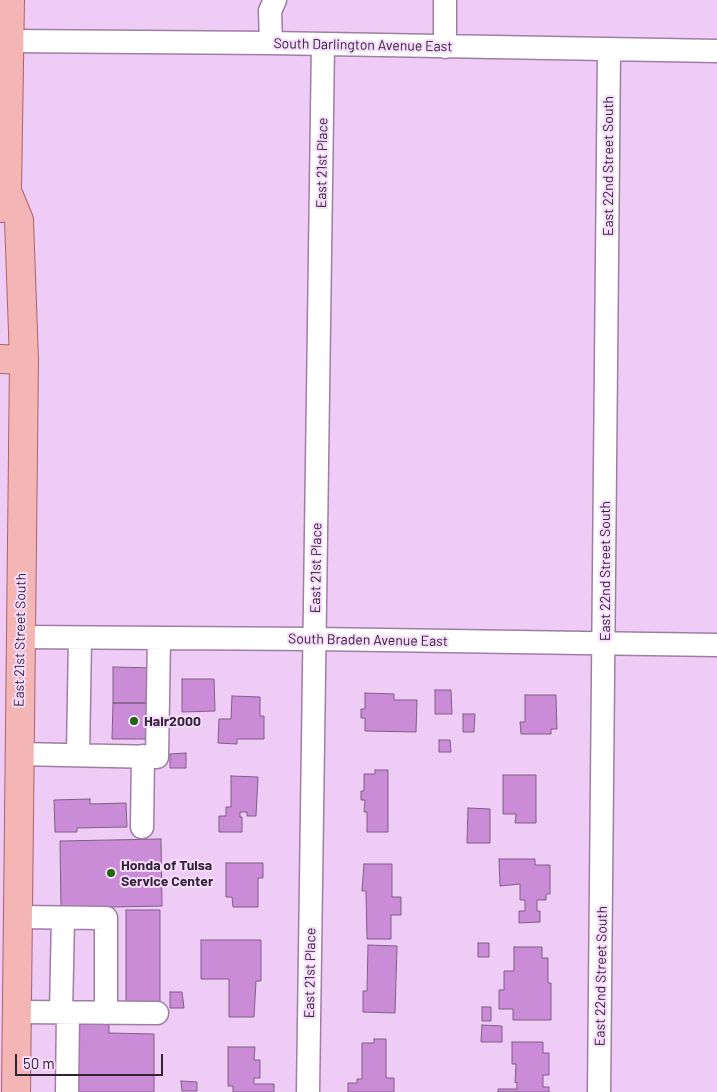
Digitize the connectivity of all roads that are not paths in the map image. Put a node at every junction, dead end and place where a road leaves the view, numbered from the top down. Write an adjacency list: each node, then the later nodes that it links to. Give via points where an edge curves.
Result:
1 (10, 0): 4 (main road, East 21st Street South)
2 (274, 0): 5 (street, via 270,10)
3 (445, 0): 7 (street)
4 (9, 41): 5 (street, South Darlington Avenue East); 10 (main road, East 21st Street South)
5 (271, 44): 6 (street, South Darlington Avenue East)
6 (323, 44): 7 (street, South Darlington Avenue East); 14 (street, East 21st Place)
7 (445, 47): 8 (street, South Darlington Avenue East)
8 (609, 50): 9 (street, South Darlington Avenue East); 16 (street, East 22nd Street South)
9 (717, 51)
10 (2, 198): 11 (main road, East 21st Street South, via 19,220)
11 (12, 360): 15 (main road, East 21st Street South)
12 (80, 638): 13 (street, South Braden Avenue East); 15 (street, South Braden Avenue East); 19 (street)
13 (159, 638): 14 (street, South Braden Avenue East); 20 (street)
14 (315, 639): 16 (street, South Braden Avenue East); 30 (street, East 21st Place)
15 (10, 643): 18 (main road, East 21st Street South)
16 (604, 644): 17 (street, South Braden Avenue East); 31 (street, East 22nd Street South)
17 (717, 645)
18 (19, 754): 19 (street); 22 (main road, East 21st Street South)
19 (78, 756): 20 (street)
20 (150, 756): 21 (street)
21 (142, 827)
22 (18, 916): 23 (street); 24 (main road, East 21st Street South)
23 (63, 918): 25 (street); 26 (street, via 106,918)
24 (16, 1012): 25 (street); 28 (main road, East 21st Street South)
25 (64, 1013): 26 (street); 29 (street)
26 (106, 1013): 27 (street)
27 (156, 1013)
28 (16, 1092)
29 (67, 1092)
30 (308, 1092)
31 (599, 1092)

